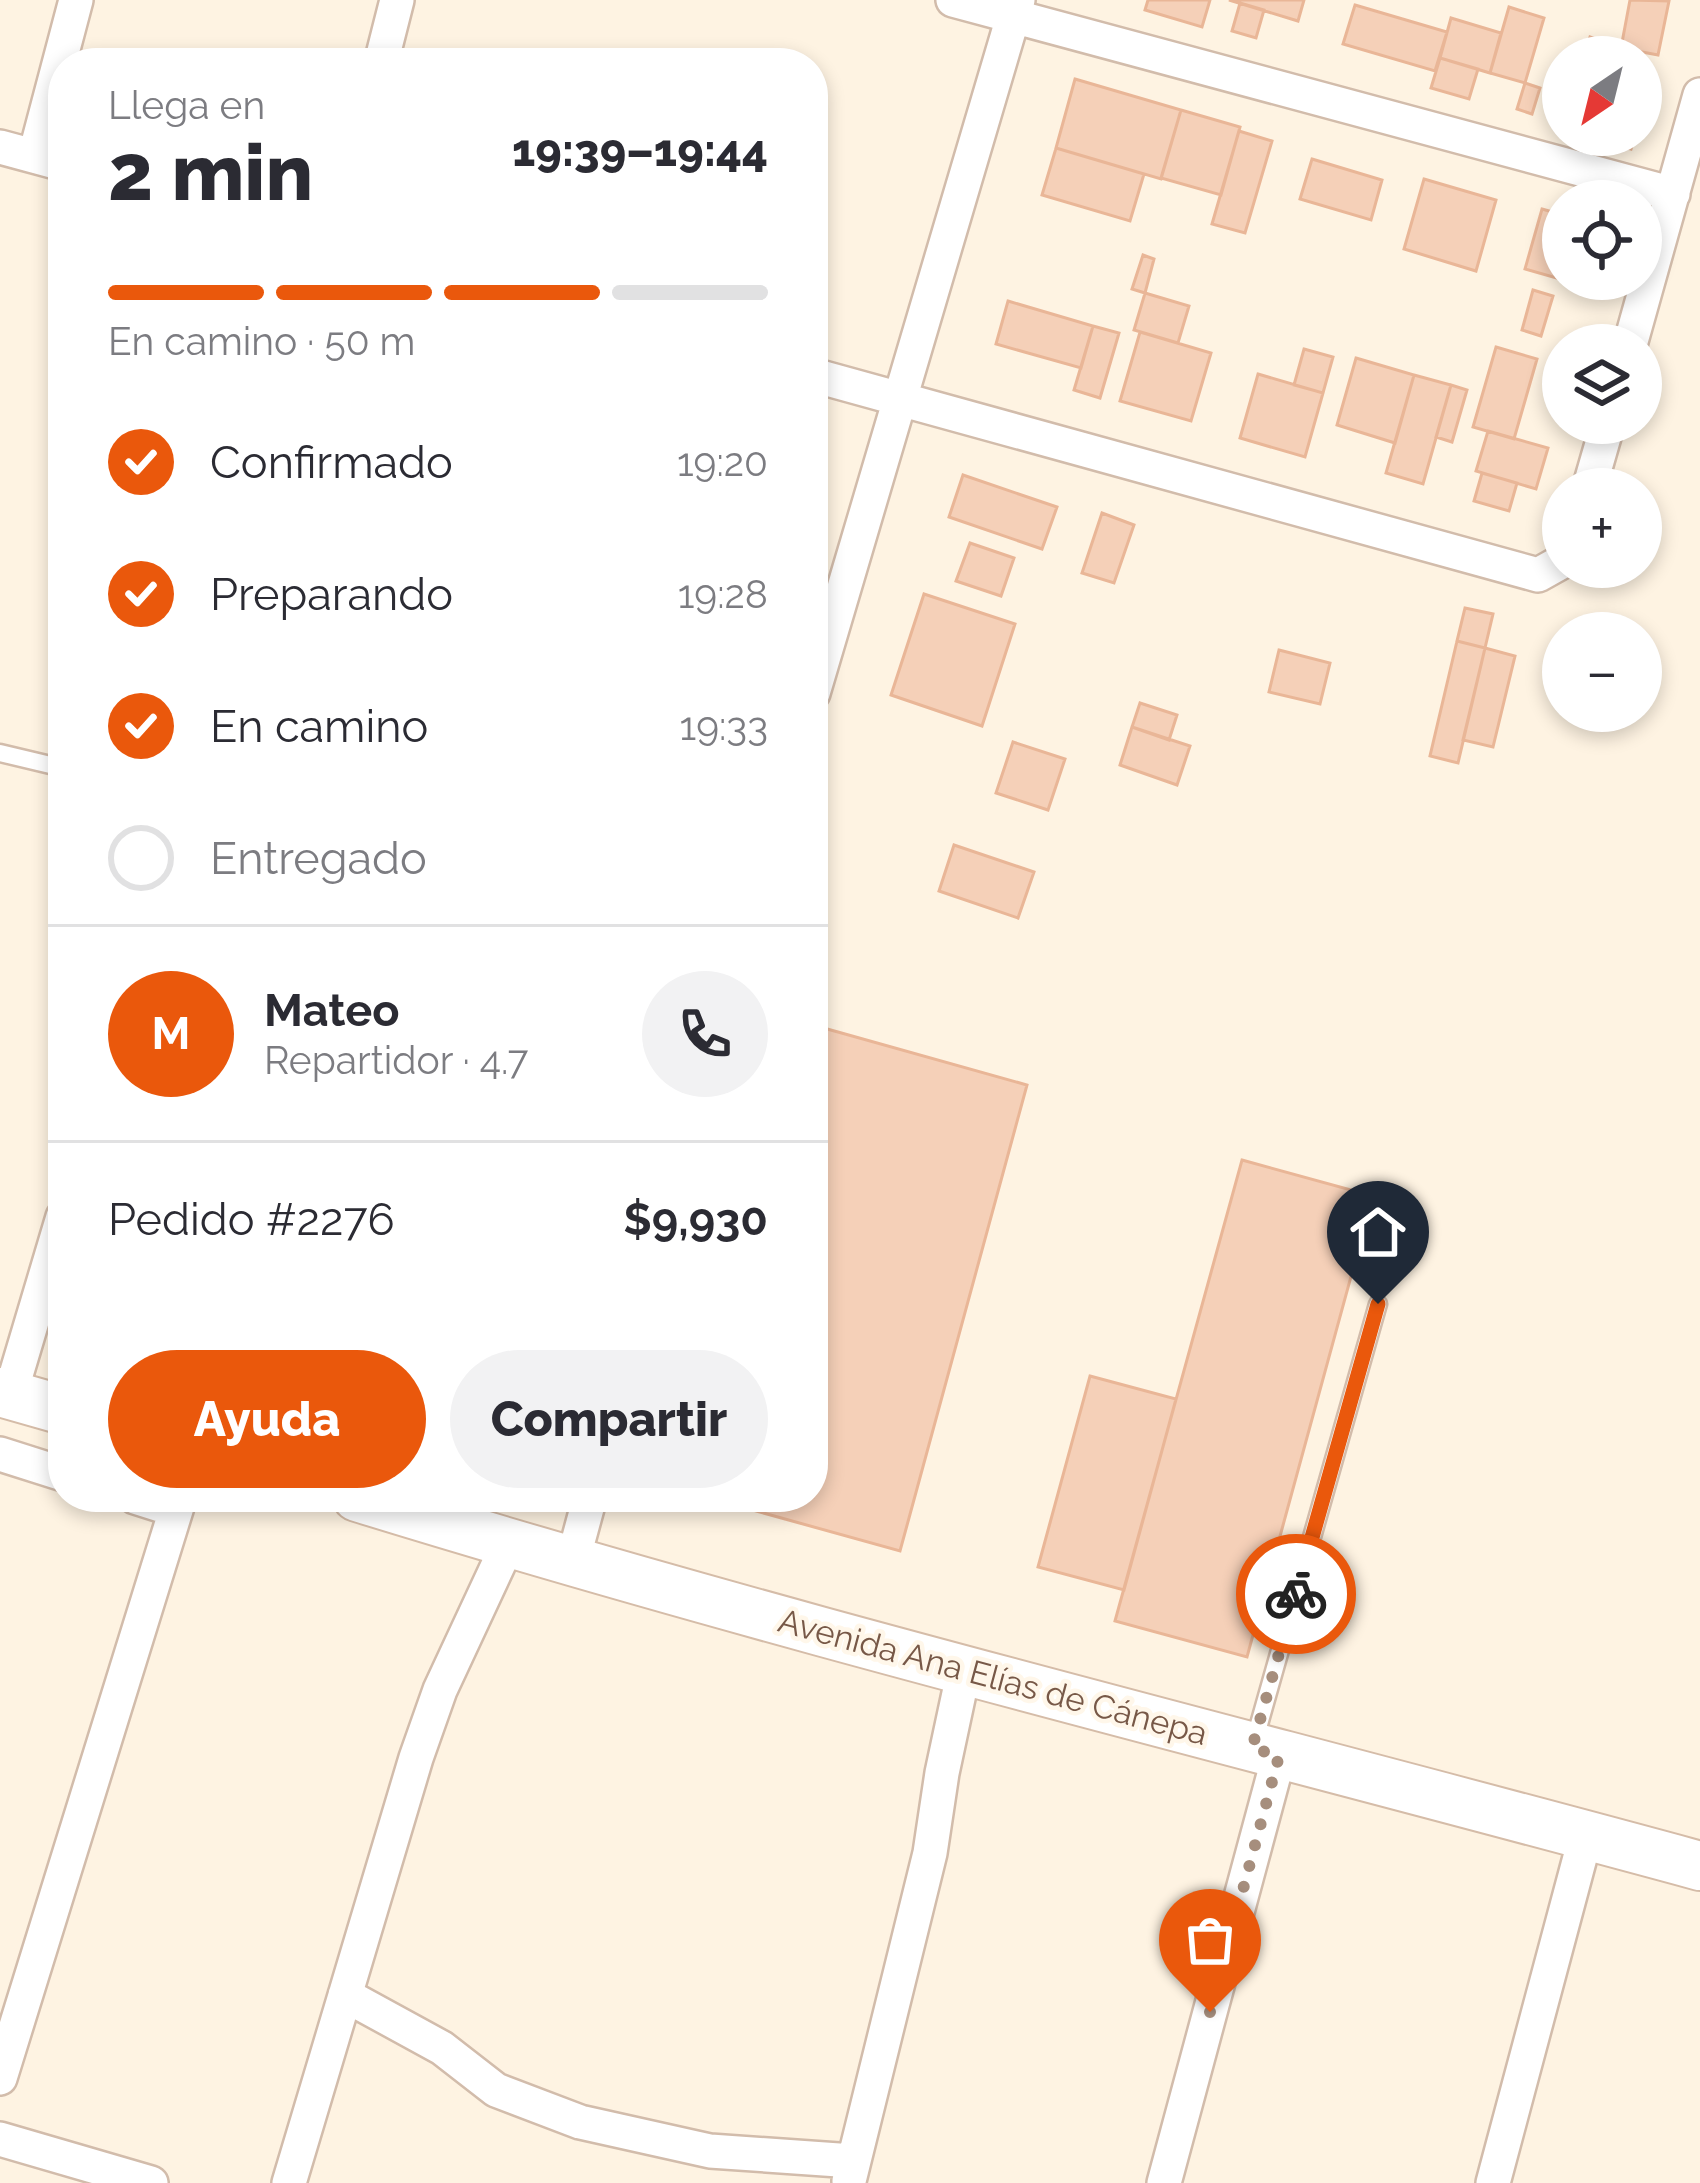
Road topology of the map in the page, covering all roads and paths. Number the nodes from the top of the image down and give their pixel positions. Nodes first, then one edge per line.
1 (76, 0) edge
2 (397, 0) edge
3 (952, 0) edge
4 (1016, 8) edge
5 (68, 48) edge
6 (385, 48) edge
7 (1700, 95) edge
8 (0, 147) edge
9 (48, 159) edge
10 (1672, 194) junction
11 (1636, 324) edge
12 (828, 379) edge
13 (898, 398) junction
14 (1542, 573) edge
15 (828, 641) edge
16 (0, 753) edge
17 (48, 764) edge
18 (48, 1262) edge
19 (1378, 1304) dead end
20 (5, 1394) edge
21 (48, 1406) edge
22 (0, 1454) edge
23 (48, 1469) edge
24 (175, 1512) edge
25 (405, 1512) edge
26 (586, 1512) edge
27 (508, 1544) junction
28 (573, 1560) junction
29 (964, 1670) junction
30 (1265, 1752) junction
31 (1586, 1835) junction
32 (1700, 1866) edge
33 (345, 1995) junction
34 (0, 2078) edge
35 (0, 2139) edge
36 (851, 2172) edge
37 (151, 2183) edge
38 (289, 2183) edge
39 (1164, 2183) edge
40 (1492, 2183) edge

1 - 5 street
2 - 6 street
3 - 4 street
4 - 10 street
4 - 13 street
7 - 10 street
8 - 9 street
10 - 11 street
12 - 13 street
13 - 14 street
13 - 15 street
16 - 17 lane
18 - 20 street
19 - 30 lane
20 - 21 main road
22 - 23 street
24 - 34 street
25 - 27 main road, Avenida Ana Elías de Cánepa
26 - 28 street
27 - 28 main road, Avenida Ana Elías de Cánepa
27 - 33 street
28 - 29 main road, Avenida Ana Elías de Cánepa
29 - 30 main road, Avenida Ana Elías de Cánepa
29 - 36 street
30 - 31 main road, Avenida Ana Elías de Cánepa
30 - 39 street
31 - 32 main road, Avenida Ana Elías de Cánepa
31 - 40 street
33 - 36 street
33 - 38 street
35 - 37 street

